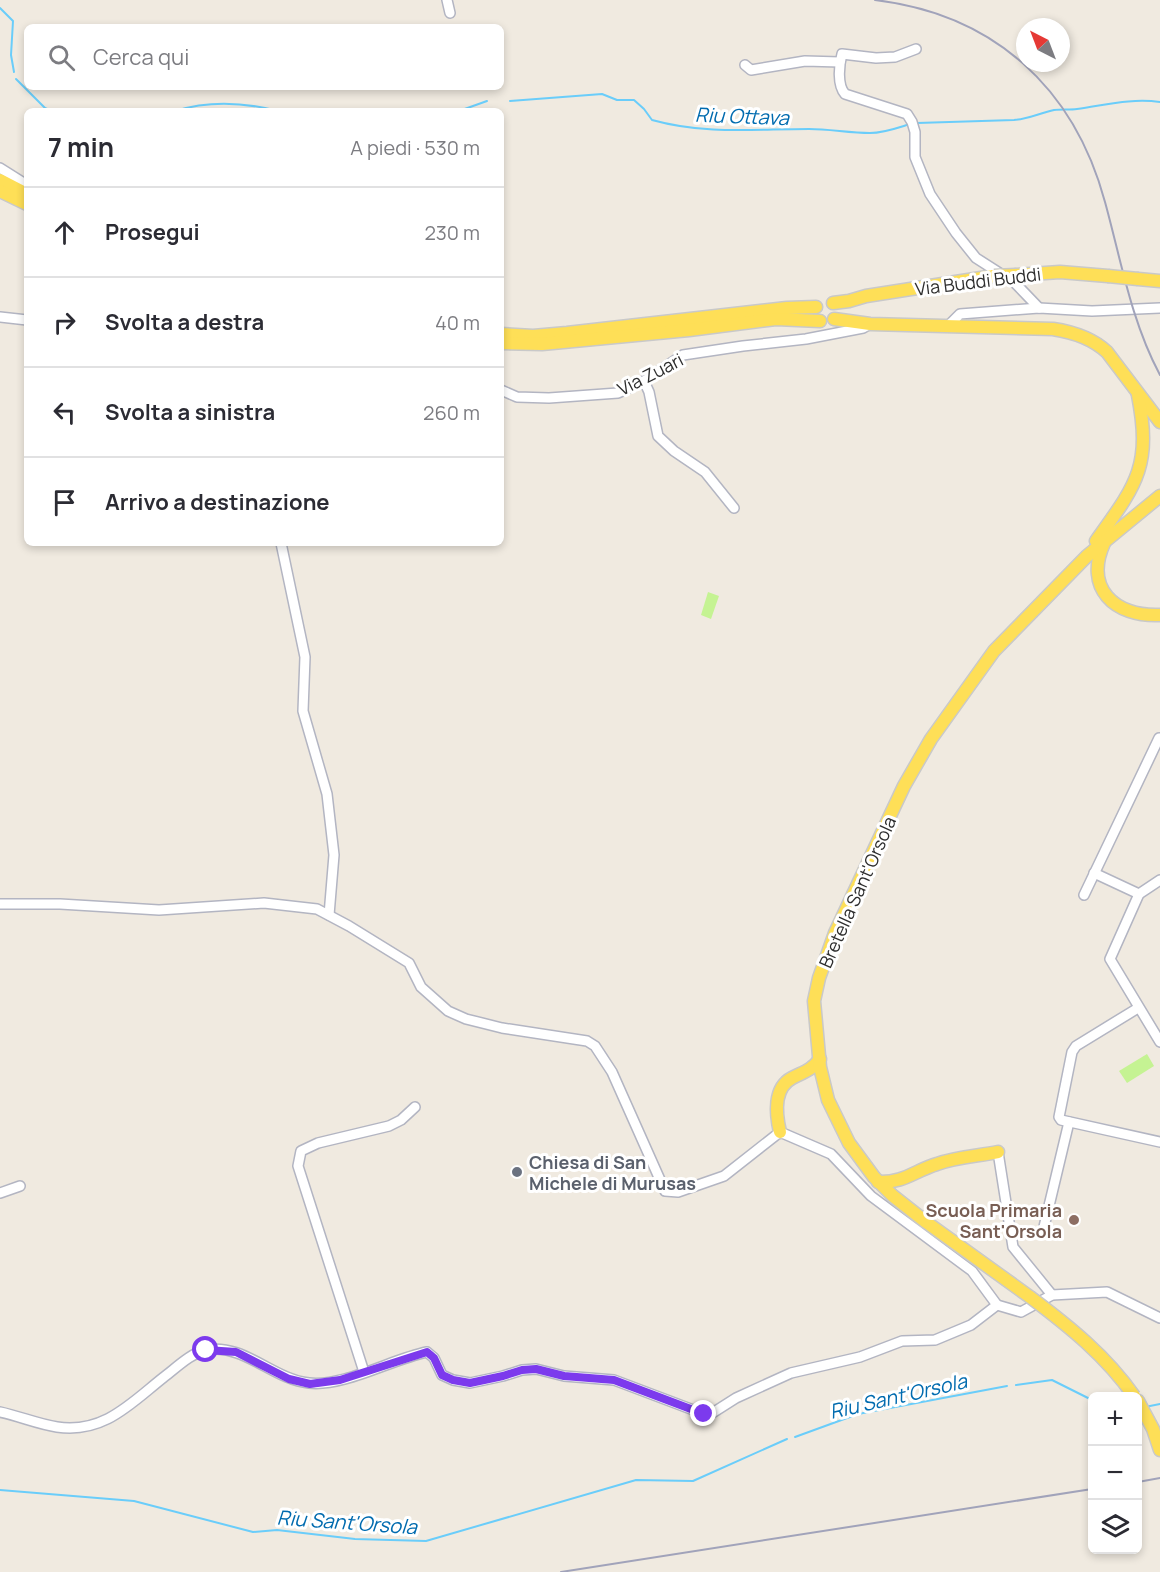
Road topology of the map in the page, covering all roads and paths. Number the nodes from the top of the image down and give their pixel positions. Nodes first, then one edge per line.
1 (447, 0) edge
2 (450, 13) dead end
3 (916, 49) dead end
4 (840, 62) junction
5 (745, 65) dead end
6 (0, 168) edge
7 (0, 180) edge
8 (24, 183) edge
9 (0, 191) edge
10 (24, 192) edge
11 (24, 203) edge
12 (1160, 281) edge
13 (832, 303) junction
14 (816, 307) junction
15 (1039, 308) junction
16 (1160, 308) edge
17 (0, 317) edge
18 (834, 319) junction
19 (24, 320) edge
20 (820, 321) junction
21 (870, 324) junction
22 (947, 327) junction
23 (504, 334) edge
24 (504, 344) edge
25 (644, 381) junction
26 (504, 391) edge
27 (1137, 391) junction
28 (1160, 422) edge
29 (1160, 496) edge
30 (734, 508) dead end
31 (1106, 540) junction
32 (282, 546) edge
33 (1087, 556) junction
34 (1160, 615) edge
35 (1160, 738) edge
36 (1094, 873) junction
37 (1159, 884) edge
38 (1084, 894) dead end
39 (1138, 894) junction
40 (0, 904) edge
41 (329, 915) junction
42 (1138, 1008) junction
43 (1160, 1042) edge
44 (820, 1059) junction
45 (800, 1075) junction
46 (824, 1081) junction
47 (415, 1107) dead end
48 (1069, 1122) junction
49 (780, 1132) junction
50 (1160, 1142) edge
51 (998, 1152) joint
52 (906, 1179) junction
53 (878, 1182) junction
54 (20, 1186) dead end
55 (0, 1193) edge
56 (903, 1204) junction
57 (1043, 1231) dead end
58 (1052, 1295) junction
59 (997, 1305) junction
60 (1160, 1318) edge
61 (364, 1372) junction
62 (1131, 1392) edge
63 (1142, 1411) edge
64 (0, 1412) edge
65 (1160, 1450) edge

1 - 2 street
3 - 4 street
4 - 5 street
4 - 15 street
6 - 8 street
7 - 10 main road
9 - 11 main road
12 - 13 main road, Via Buddi Buddi, bridge
13 - 14 main road
13 - 18 main road
14 - 20 main road
14 - 23 main road
15 - 16 street
15 - 22 street
17 - 19 street
18 - 20 main road
18 - 21 main road, Via Buddi Buddi
20 - 24 main road
21 - 22 main road, Via Buddi Buddi
21 - 25 street, Via Zuari
22 - 27 main road, Via Buddi Buddi
25 - 26 street, Via Zuari
25 - 30 street
27 - 28 main road, Via Buddi Buddi
27 - 33 main road
29 - 31 main road, Bretella Sant'Orsola
31 - 33 main road, Bretella Sant'Orsola
31 - 34 main road
32 - 41 street
33 - 44 main road, Bretella Sant'Orsola
35 - 36 street
36 - 38 street
36 - 39 street
37 - 39 street
39 - 42 street
40 - 41 street
41 - 49 street
42 - 43 street
42 - 48 street
44 - 45 main road
44 - 46 main road, Bretella Sant'Orsola
45 - 46 main road
45 - 49 main road
46 - 53 main road, Bretella Sant'Orsola
47 - 61 street
48 - 50 street
48 - 57 street
49 - 59 street
51 - 52 main road
51 - 58 street
52 - 53 main road
52 - 56 main road
53 - 56 main road, Bretella Sant'Orsola
54 - 55 street
56 - 62 main road, Bretella Sant'Orsola, bridge
58 - 59 street
58 - 60 street
59 - 61 street
61 - 64 street
63 - 65 main road

